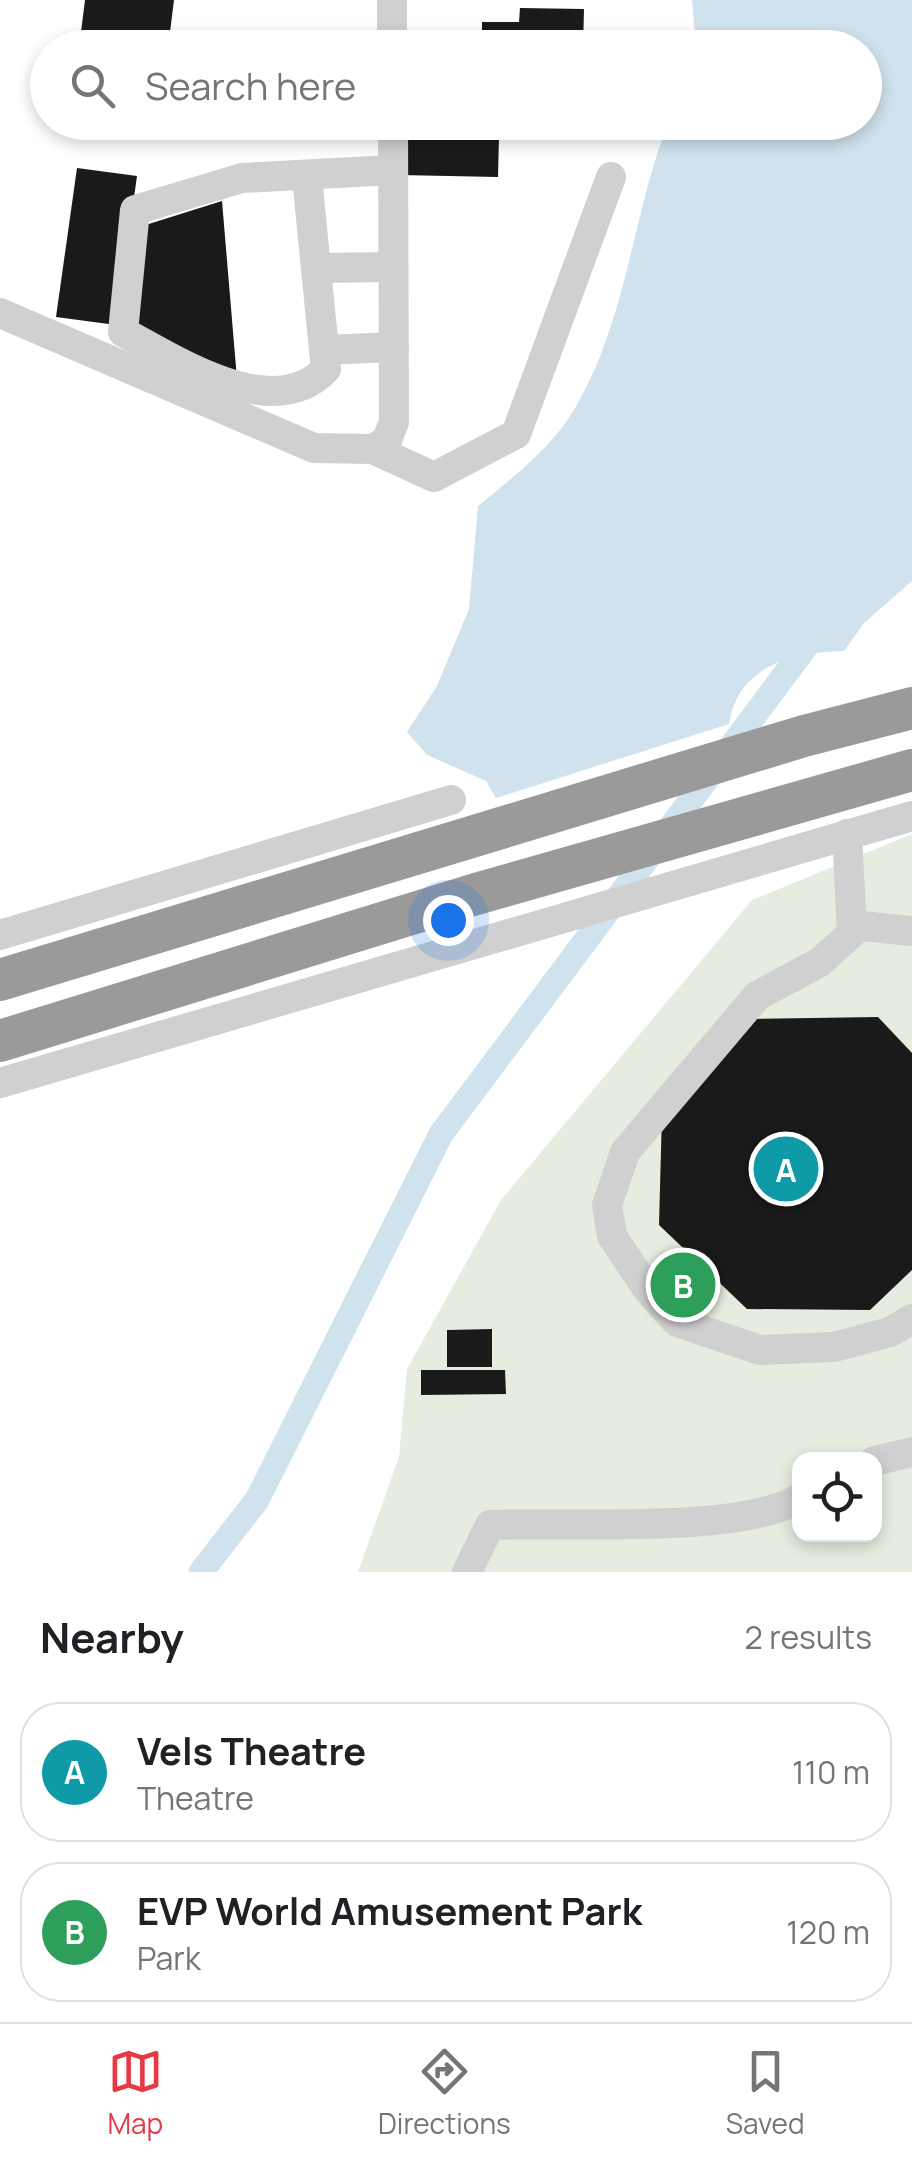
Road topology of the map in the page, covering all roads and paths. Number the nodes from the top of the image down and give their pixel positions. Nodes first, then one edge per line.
1 (392, 0) edge
2 (392, 30) edge
3 (393, 140) edge
4 (393, 170) junction
5 (307, 177) junction
6 (610, 177) dead end
7 (393, 267) junction
8 (318, 268) junction
9 (0, 313) edge
10 (394, 347) junction
11 (324, 350) junction
12 (373, 449) junction
13 (912, 708) edge
14 (912, 770) edge
15 (451, 800) dead end
16 (912, 816) edge
17 (840, 836) junction
18 (852, 926) junction
19 (912, 931) edge
20 (0, 935) edge
21 (0, 980) edge
22 (0, 1041) edge
23 (0, 1083) edge
24 (912, 1319) edge
25 (912, 1452) edge
26 (882, 1459) edge
27 (792, 1503) edge
28 (468, 1572) edge

1 - 2 street
3 - 4 street
4 - 5 street
4 - 7 street
5 - 8 street
5 - 11 street
6 - 12 street
7 - 8 street
7 - 10 street
8 - 11 street
9 - 12 street
10 - 11 street
10 - 12 street
13 - 21 highway
14 - 22 highway
15 - 20 street
16 - 17 street
17 - 18 street
17 - 23 street
18 - 19 street
18 - 24 street
25 - 26 street
27 - 28 street

